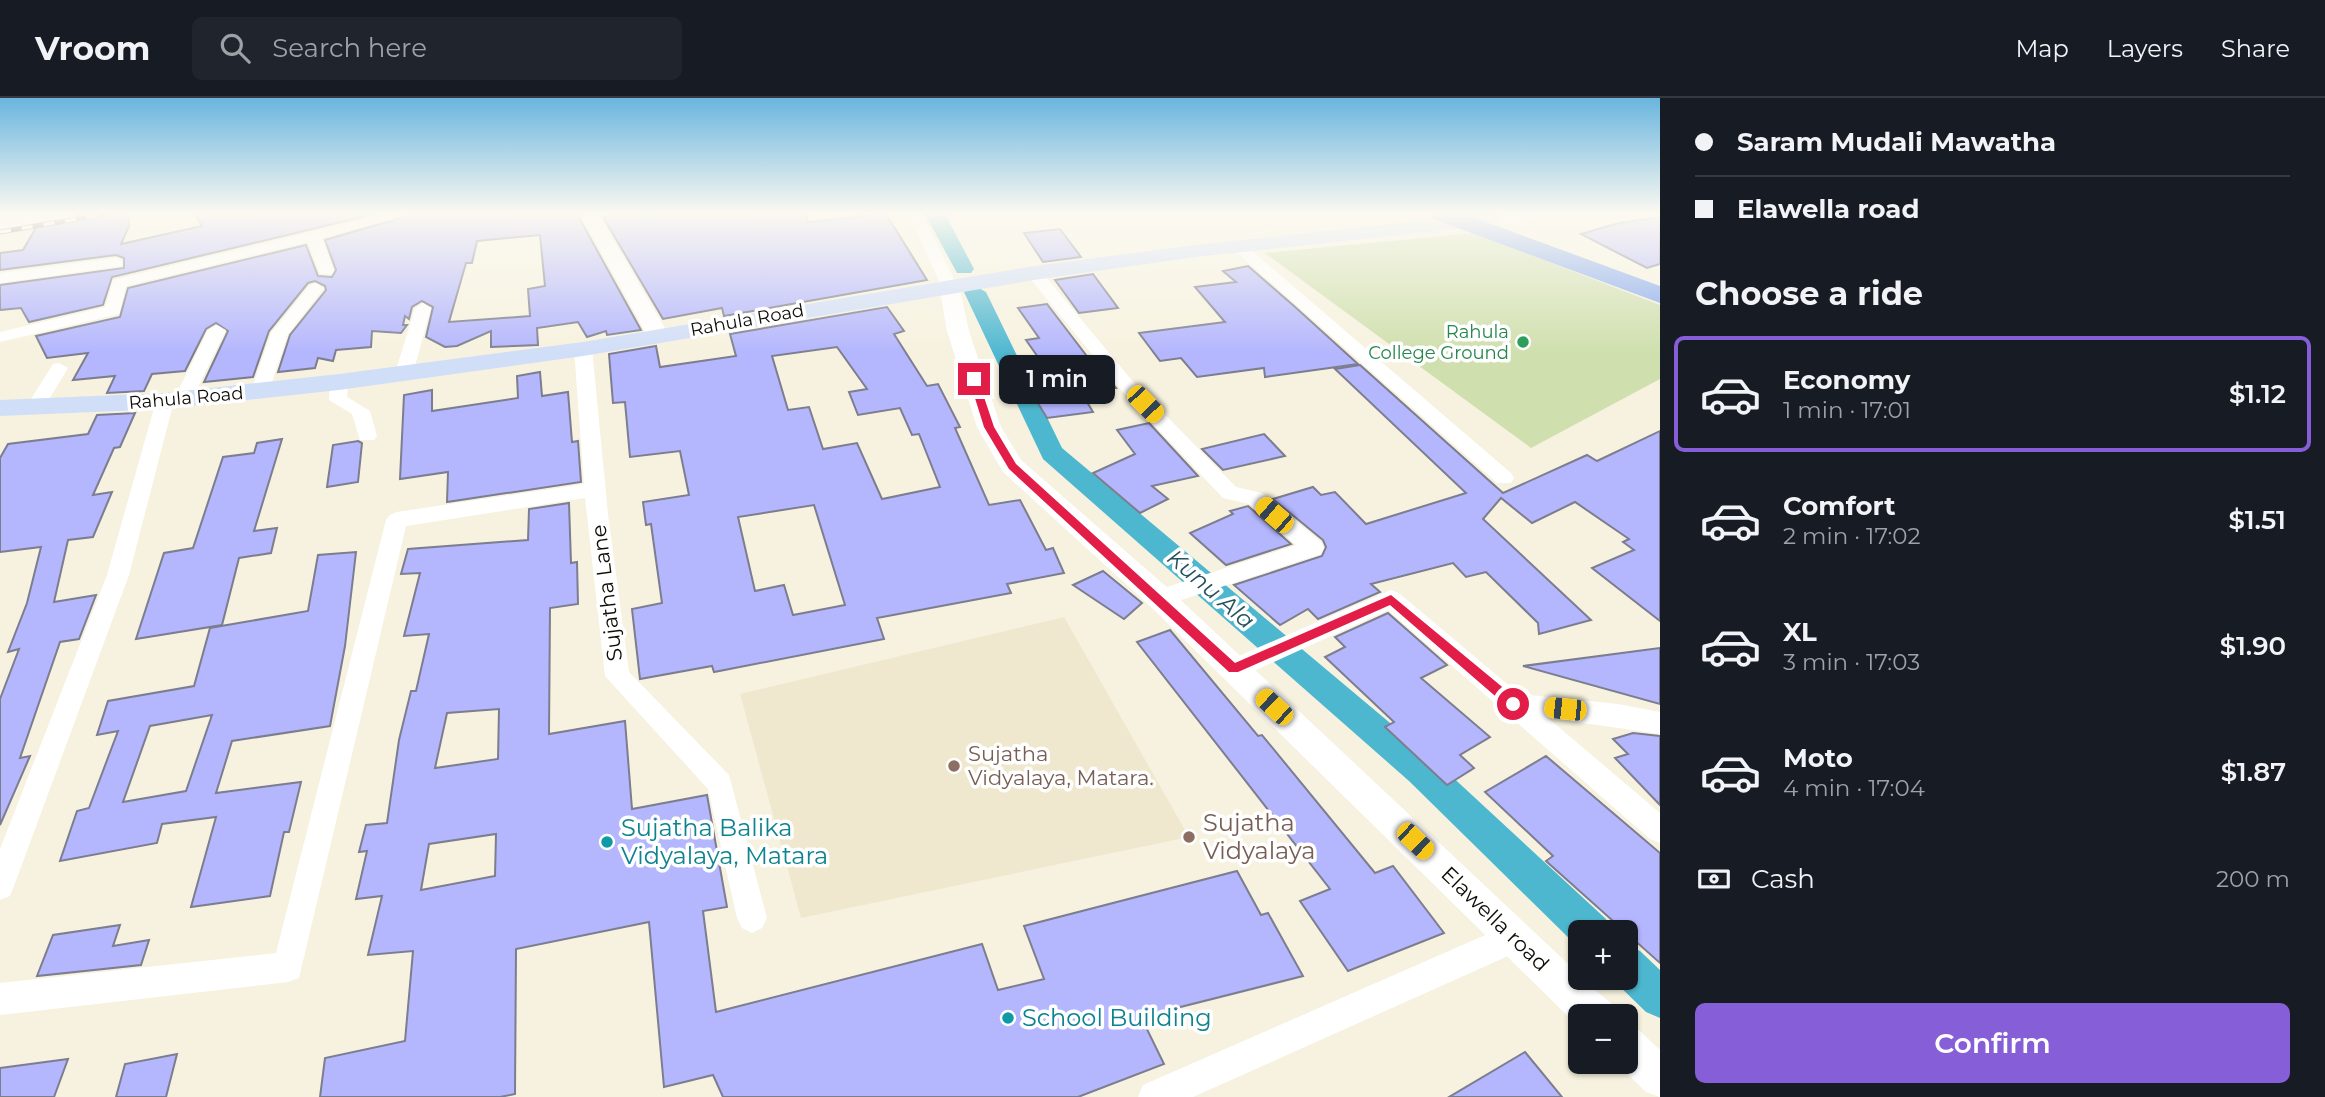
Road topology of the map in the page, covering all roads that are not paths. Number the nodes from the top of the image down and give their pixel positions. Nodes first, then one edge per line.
1 (212, 261) edge
2 (322, 261) edge
3 (616, 261) edge
4 (937, 261) edge
5 (1128, 261) edge
6 (1255, 261) edge
7 (1576, 261) edge
8 (1597, 261) edge
9 (117, 263) dead end
10 (326, 271) dead end
11 (1034, 273) junction
12 (0, 278) edge
13 (1660, 282) edge
14 (949, 285) junction
15 (316, 289) dead end
16 (1660, 295) edge
17 (423, 308) dead end
18 (217, 330) dead end
19 (658, 335) junction
20 (0, 337) edge
21 (583, 349) junction
22 (58, 368) dead end
23 (404, 373) junction
24 (339, 382) junction
25 (260, 391) junction
26 (174, 400) junction
27 (35, 407) junction
28 (0, 408) edge
29 (367, 436) dead end
30 (1504, 478) dead end
31 (595, 489) junction
32 (1160, 598) junction
33 (1234, 669) junction
34 (1513, 704) junction
35 (1660, 723) edge
36 (1660, 830) edge
37 (0, 886) edge
38 (752, 918) dead end
39 (1515, 937) junction
40 (0, 999) edge
41 (1584, 1004) edge
42 (1638, 1057) edge
43 (1660, 1078) edge
44 (1155, 1097) edge

1 - 20 street
2 - 10 street
3 - 19 street
4 - 14 street
5 - 11 main road, Rahula Road
6 - 30 street
7 - 16 highway
8 - 13 highway
9 - 12 street
11 - 14 main road, Rahula Road
11 - 32 street
14 - 19 main road, Rahula Road
14 - 32 street, Elawella road
15 - 25 street
17 - 23 street
18 - 26 street
19 - 21 main road, Rahula Road
21 - 23 main road, Rahula Road
21 - 31 street, Sujatha Lane
22 - 27 street
23 - 24 main road, Rahula Road
24 - 25 main road, Rahula Road
24 - 29 street
25 - 26 main road, Rahula Road
26 - 27 main road, Rahula Road
26 - 37 street
27 - 28 main road, Rahula Road
31 - 38 street, Sujatha Lane
31 - 40 street
32 - 33 street, Elawella road
33 - 34 street
33 - 39 street, Elawella road
34 - 35 street
34 - 36 street
39 - 41 street, Elawella road
39 - 44 street
42 - 43 street

